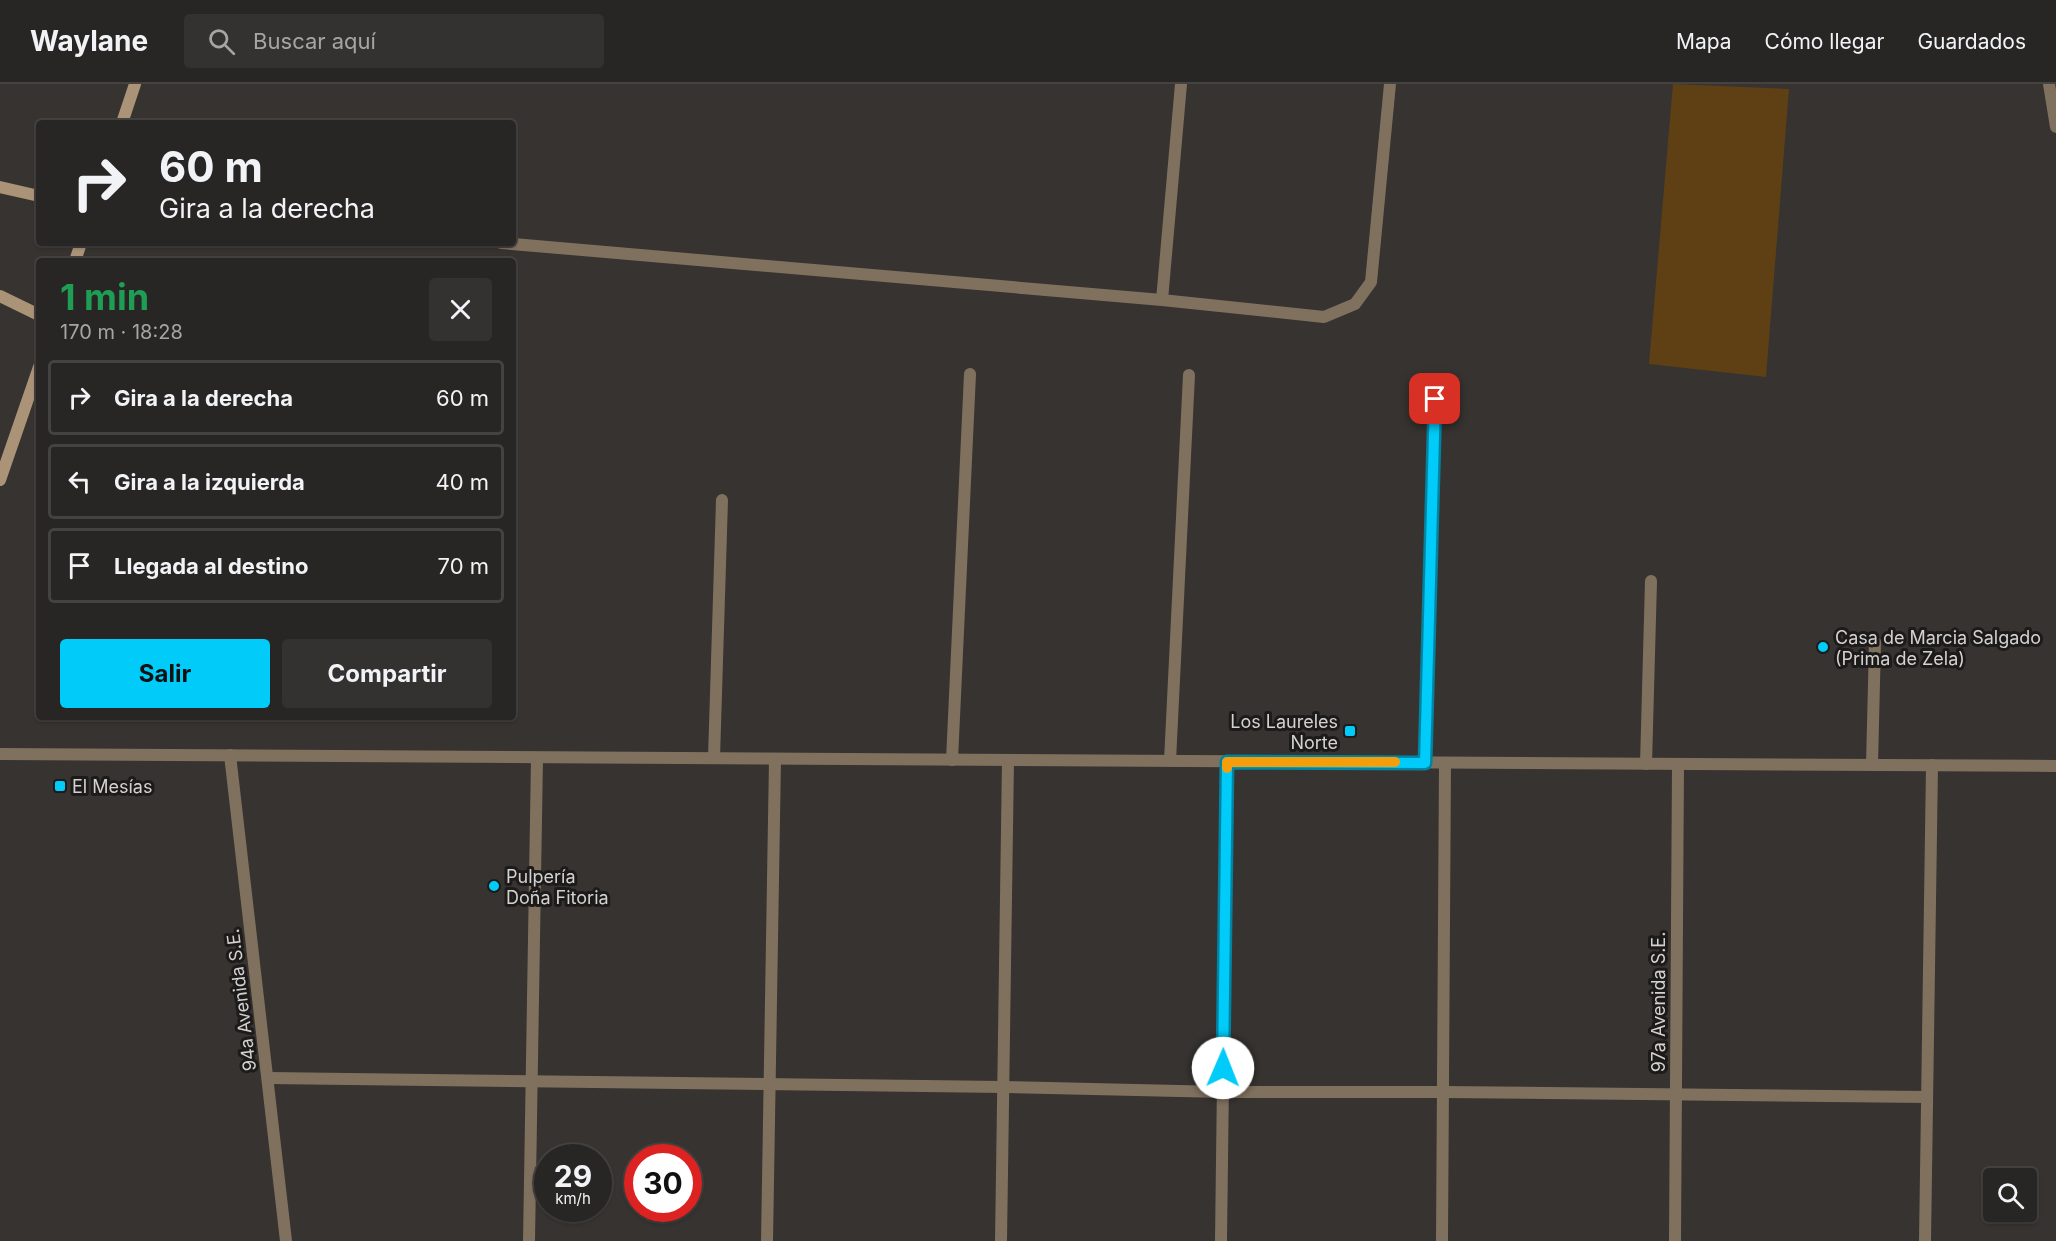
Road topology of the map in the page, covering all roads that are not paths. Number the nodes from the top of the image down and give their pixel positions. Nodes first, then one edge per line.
1 (135, 84) edge
2 (1181, 84) edge
3 (1390, 84) edge
4 (2049, 84) edge
5 (123, 120) edge
6 (2056, 127) edge
7 (0, 187) edge
8 (36, 195) edge
9 (516, 244) edge
10 (0, 296) edge
11 (1162, 300) junction
12 (36, 314) edge
13 (970, 374) dead end
14 (1189, 375) dead end
15 (36, 376) edge
16 (1435, 399) dead end
17 (0, 480) edge
18 (722, 500) dead end
19 (1651, 581) dead end
20 (1875, 642) dead end
21 (0, 754) edge
22 (230, 755) junction
23 (537, 758) junction
24 (714, 758) junction
25 (775, 759) junction
26 (952, 760) junction
27 (1008, 760) junction
28 (1170, 761) junction
29 (1227, 762) junction
30 (1425, 763) junction
31 (1445, 763) junction
32 (1646, 764) junction
33 (1678, 764) junction
34 (1872, 765) junction
35 (1932, 765) junction
36 (2056, 766) edge
37 (268, 1078) junction
38 (531, 1081) junction
39 (769, 1084) junction
40 (1003, 1087) junction
41 (1223, 1092) junction
42 (1443, 1092) junction
43 (1675, 1094) junction
44 (1927, 1097) junction
45 (286, 1241) edge
46 (530, 1241) edge
47 (767, 1241) edge
48 (1001, 1241) edge
49 (1221, 1241) edge
50 (1442, 1241) edge
51 (1675, 1241) edge
52 (1925, 1241) edge

1 - 5 main road
2 - 11 street
3 - 11 street
4 - 6 street
7 - 8 main road
9 - 11 street
10 - 12 main road
13 - 26 street
14 - 28 street
15 - 17 main road
16 - 30 street
18 - 24 street
19 - 32 street
20 - 34 street
21 - 22 street
22 - 23 street
22 - 37 street, 94a Avenida S.E.
23 - 24 street
23 - 38 street
24 - 25 street
25 - 26 street
25 - 39 street
26 - 27 street
27 - 28 street
27 - 40 street
28 - 29 street
29 - 30 street
29 - 41 street
30 - 31 street
31 - 32 street
31 - 42 street
32 - 33 street
33 - 34 street
33 - 43 street, 97a Avenida S.E.
34 - 35 street
35 - 36 street
35 - 44 street
37 - 38 street
37 - 45 street, 94a Avenida S.E.
38 - 39 street
38 - 46 street
39 - 40 street
39 - 47 street
40 - 41 street
40 - 48 street
41 - 42 street
41 - 49 street
42 - 43 street
42 - 50 street
43 - 44 street
43 - 51 street, 97a Avenida S.E.
44 - 52 street

